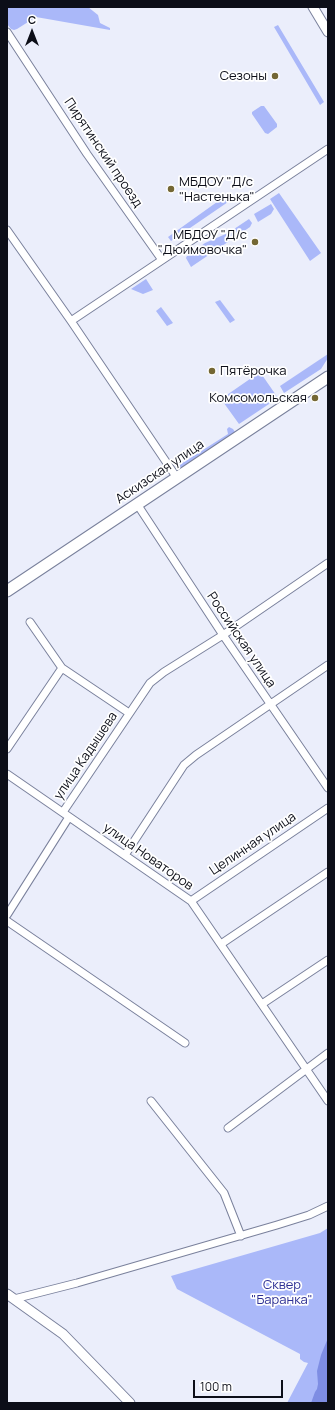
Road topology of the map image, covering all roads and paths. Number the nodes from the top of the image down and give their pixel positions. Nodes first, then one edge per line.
1 (313, 7) edge
2 (7, 32) edge
3 (328, 32) edge
4 (328, 149) edge
5 (7, 230) edge
6 (162, 260) junction
7 (71, 321) junction
8 (328, 376) edge
9 (177, 478) junction
10 (137, 504) junction
11 (328, 563) edge
12 (7, 591) edge
13 (30, 622) dead end
14 (223, 635) junction
15 (328, 665) edge
16 (62, 668) junction
17 (270, 704) junction
18 (129, 713) junction
19 (7, 749) edge
20 (7, 774) edge
21 (328, 788) edge
22 (328, 808) edge
23 (66, 814) junction
24 (125, 855) junction
25 (328, 872) edge
26 (191, 901) junction
27 (7, 915) edge
28 (7, 921) edge
29 (221, 944) junction
30 (328, 960) edge
31 (262, 1004) junction
32 (185, 1043) dead end
33 (328, 1053) edge
34 (306, 1069) junction
35 (152, 1101) dead end
36 (328, 1101) edge
37 (228, 1128) dead end
38 (328, 1206) edge
39 (241, 1236) junction
40 (10, 1297) edge
41 (130, 1403) edge

1 - 3 street
2 - 6 street, Пирятинский проезд
4 - 6 street
5 - 7 street
6 - 7 street
7 - 9 street
8 - 9 main road, Аскизская улица
9 - 10 main road, Аскизская улица
10 - 12 main road, Аскизская улица
10 - 14 street, Российская улица
11 - 14 street, улица Кадышева
13 - 16 street, улица Кадышева
14 - 17 street, Российская улица
14 - 18 street, улица Кадышева
15 - 17 street
16 - 18 street, улица Кадышева
16 - 19 street
17 - 21 street, Российская улица
17 - 24 street
18 - 23 street, улица Кадышева
20 - 23 street, улица Новаторов
22 - 26 street, Целинная улица
23 - 24 street, улица Новаторов
23 - 27 street
24 - 26 street, улица Новаторов
25 - 29 street
26 - 29 street, улица Новаторов
28 - 32 street
29 - 31 street, улица Новаторов
30 - 31 street
31 - 34 street, улица Новаторов
33 - 34 street
34 - 36 street, улица Новаторов
34 - 37 street
35 - 39 street
38 - 39 street
39 - 40 street
40 - 41 street

